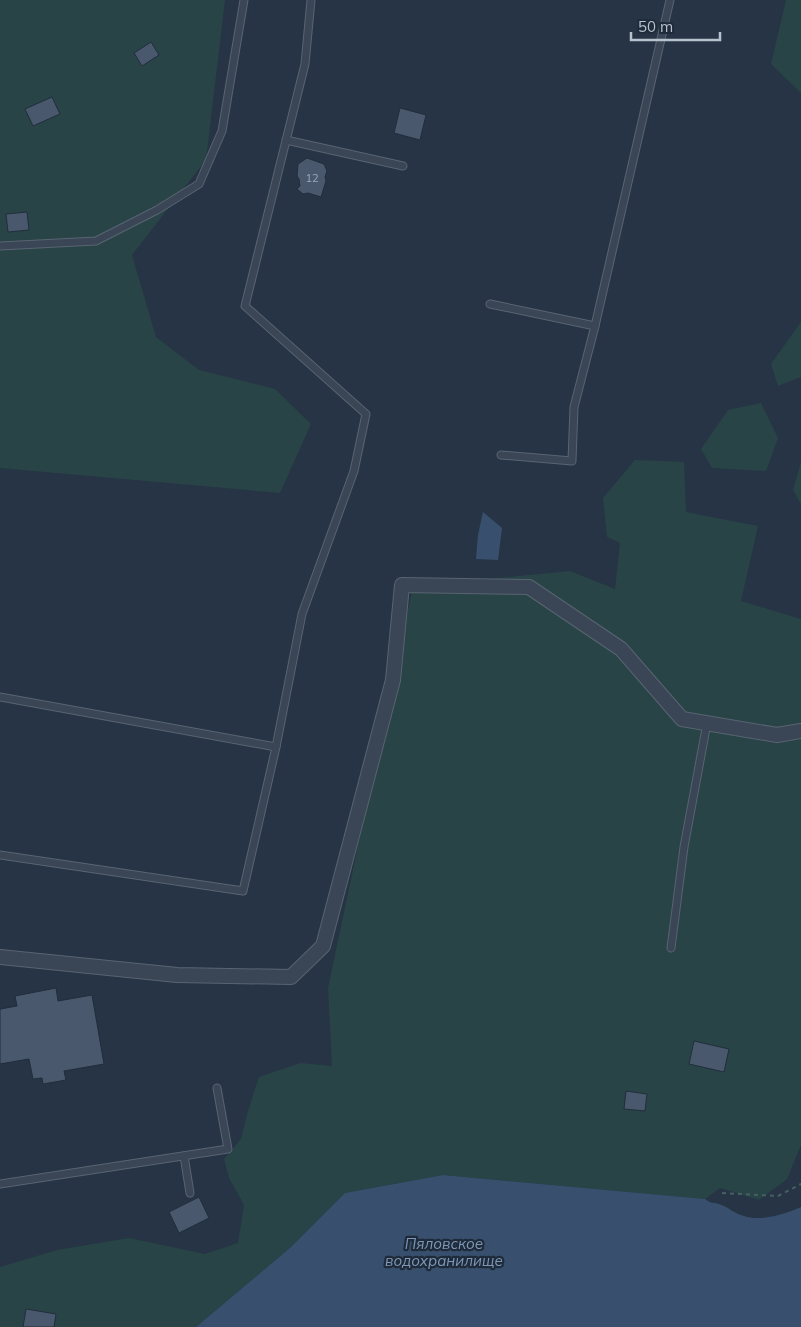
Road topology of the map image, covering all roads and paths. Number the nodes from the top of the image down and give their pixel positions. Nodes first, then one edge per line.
1 (244, 0) edge
2 (311, 0) edge
3 (662, 0) edge
4 (670, 0) edge
5 (286, 140) junction
6 (403, 166) dead end
7 (0, 246) edge
8 (490, 304) dead end
9 (595, 326) junction
10 (501, 455) dead end
11 (0, 697) edge
12 (707, 723) junction
13 (801, 731) edge
14 (276, 747) junction
15 (0, 855) edge
16 (671, 948) dead end
17 (0, 957) edge
18 (217, 1088) dead end
19 (184, 1156) junction
20 (0, 1184) edge
21 (801, 1184) edge
22 (190, 1193) dead end
23 (722, 1193) dead end

1 - 7 lane
2 - 5 lane
3 - 4 lane
4 - 9 lane
5 - 6 lane
5 - 14 lane
8 - 9 lane
9 - 10 lane
11 - 14 lane
12 - 13 street
12 - 16 lane
12 - 17 street
14 - 15 lane
18 - 19 lane
19 - 20 lane
19 - 22 lane
21 - 23 path

